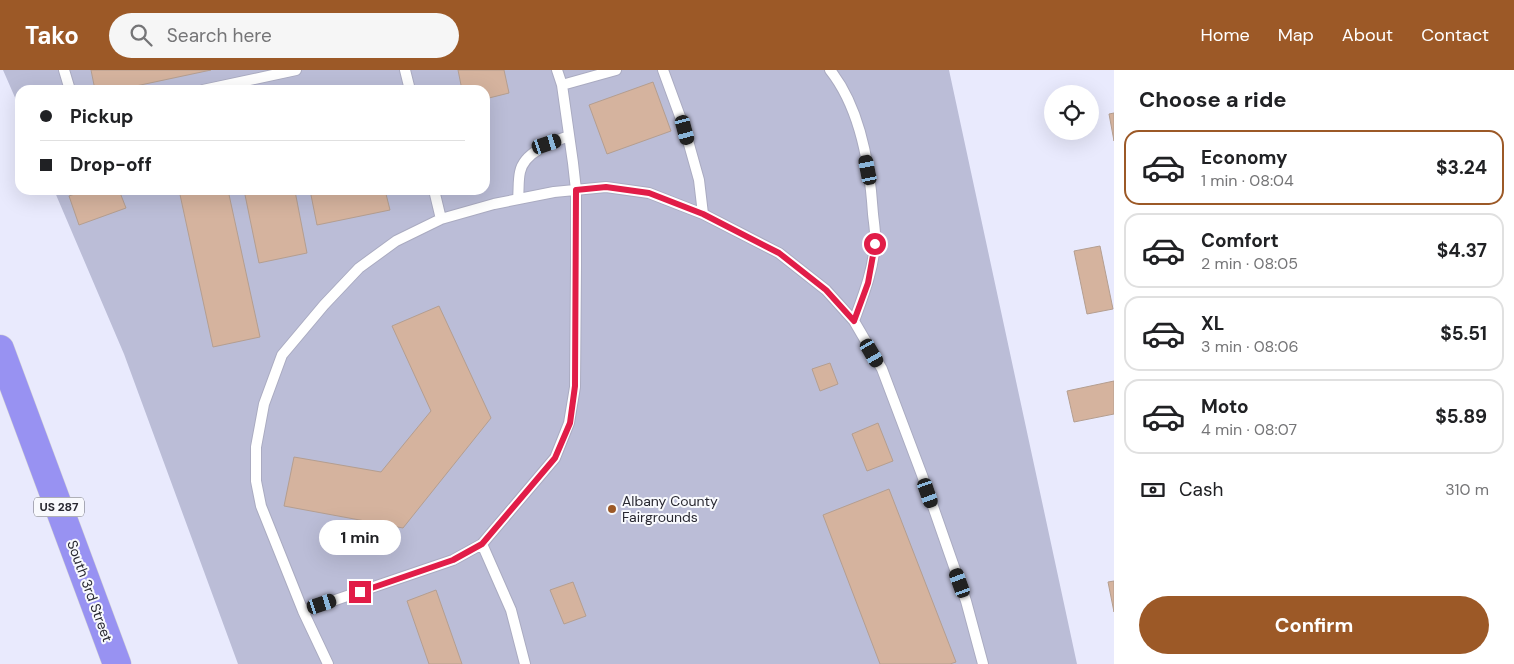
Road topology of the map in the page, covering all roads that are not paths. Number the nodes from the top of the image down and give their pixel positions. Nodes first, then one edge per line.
1 (64, 70) edge
2 (296, 70) edge
3 (405, 70) edge
4 (557, 70) edge
5 (616, 70) edge
6 (663, 70) edge
7 (830, 70) edge
8 (68, 85) edge
9 (227, 85) edge
10 (409, 85) edge
11 (562, 85) junction
12 (569, 136) junction
13 (576, 190) junction
14 (435, 195) edge
15 (518, 199) junction
16 (703, 214) junction
17 (441, 219) junction
18 (854, 321) junction
19 (0, 349) edge
20 (482, 544) junction
21 (303, 611) junction
22 (118, 664) edge
23 (328, 664) edge
24 (525, 664) edge
25 (983, 664) edge

1 - 8 lane
2 - 9 lane
3 - 10 lane
4 - 11 lane
5 - 11 lane
6 - 16 lane
7 - 18 lane
11 - 12 lane
12 - 13 lane
12 - 15 lane
13 - 15 lane
13 - 16 lane
13 - 20 lane
14 - 17 lane
15 - 17 lane
16 - 18 lane
17 - 21 lane
18 - 25 lane
19 - 22 highway, South 3rd Street / US 287
20 - 21 lane
20 - 24 lane
21 - 23 lane

